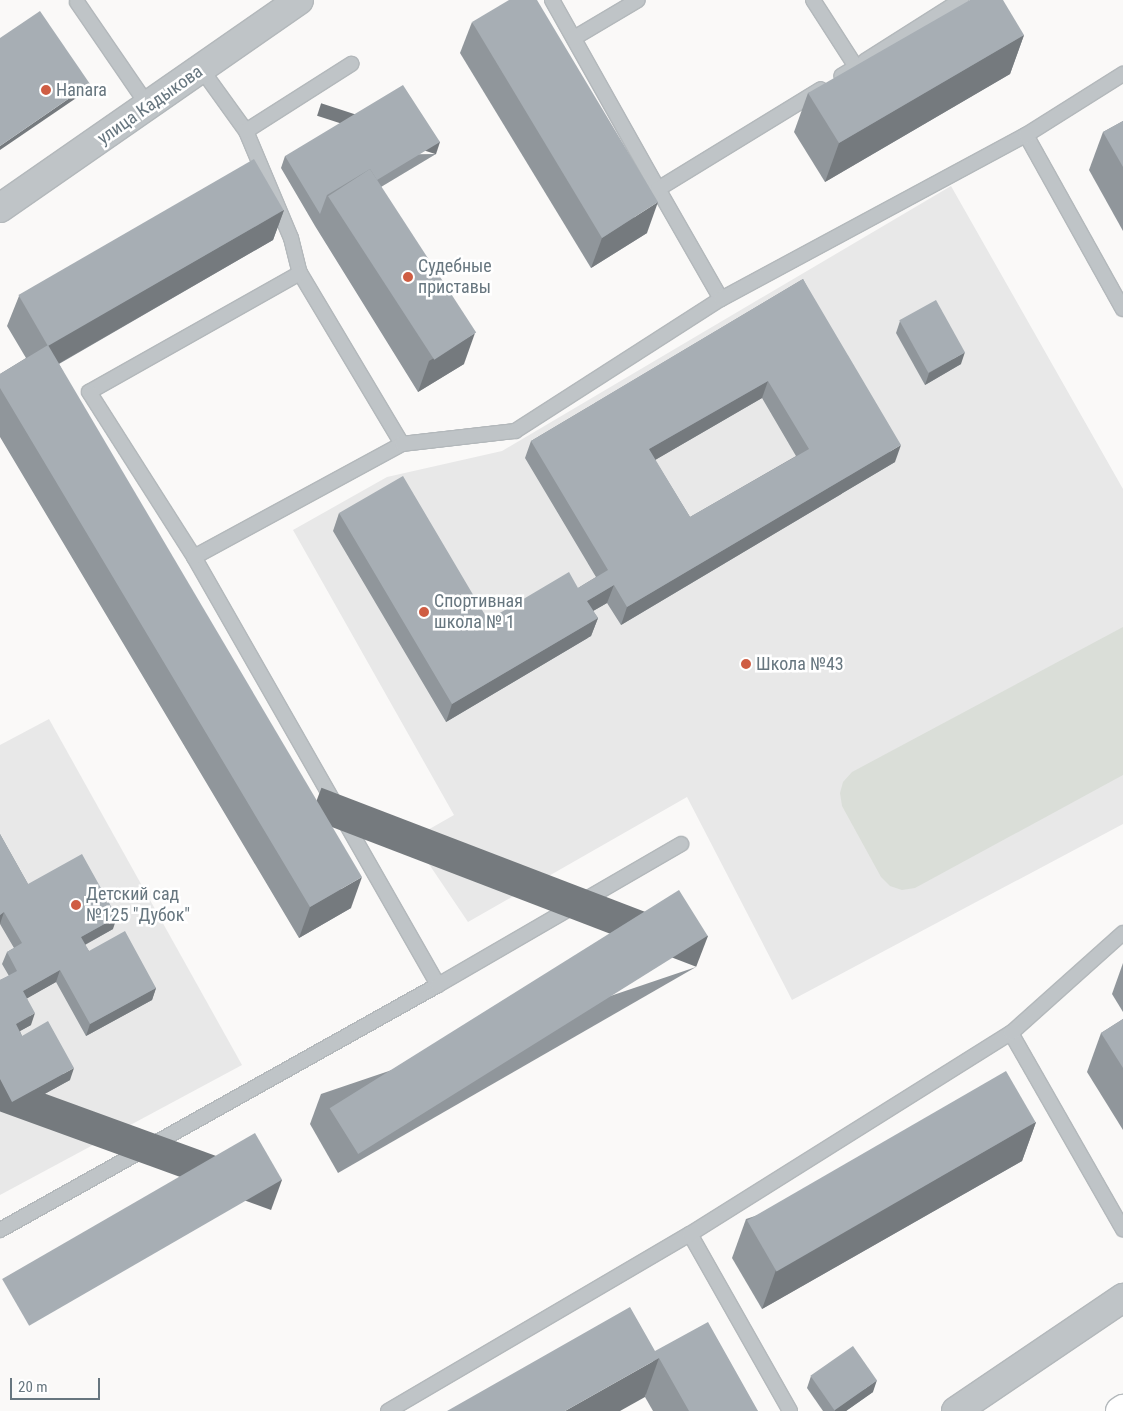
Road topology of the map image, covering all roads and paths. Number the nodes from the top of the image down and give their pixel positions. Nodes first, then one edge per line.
1 (299, 0) edge
2 (552, 0) edge
3 (638, 0) edge
4 (812, 0) edge
5 (961, 0) edge
6 (77, 2) dead end
7 (574, 38) junction
8 (351, 64) dead end
9 (856, 67) junction
10 (202, 70) junction
11 (1123, 74) edge
12 (149, 107) junction
13 (246, 131) junction
14 (1026, 134) junction
15 (658, 189) junction
16 (0, 208) edge
17 (300, 273) junction
18 (721, 299) junction
19 (1123, 309) edge
20 (402, 444) junction
21 (194, 557) junction
22 (681, 844) dead end
23 (1123, 933) edge
24 (438, 985) junction
25 (1011, 1032) junction
26 (1123, 1229) edge
27 (0, 1230) edge
28 (690, 1234) junction
29 (1123, 1298) edge
30 (388, 1411) edge
31 (790, 1411) edge
32 (956, 1411) edge

1 - 10 street, улица Кадыкова
2 - 7 lane
3 - 7 lane
4 - 9 lane
5 - 9 lane
6 - 12 lane
7 - 15 lane
8 - 13 lane
9 - 15 lane
10 - 12 street, улица Кадыкова
10 - 13 lane
11 - 14 lane
12 - 16 street, улица Кадыкова
13 - 17 lane
14 - 18 lane
14 - 19 lane
15 - 18 lane
17 - 20 lane
17 - 21 lane
18 - 20 lane
20 - 21 lane
21 - 24 lane
22 - 24 lane
23 - 25 lane
24 - 27 lane
25 - 26 lane
25 - 28 lane
28 - 30 lane
28 - 31 lane
29 - 32 street

